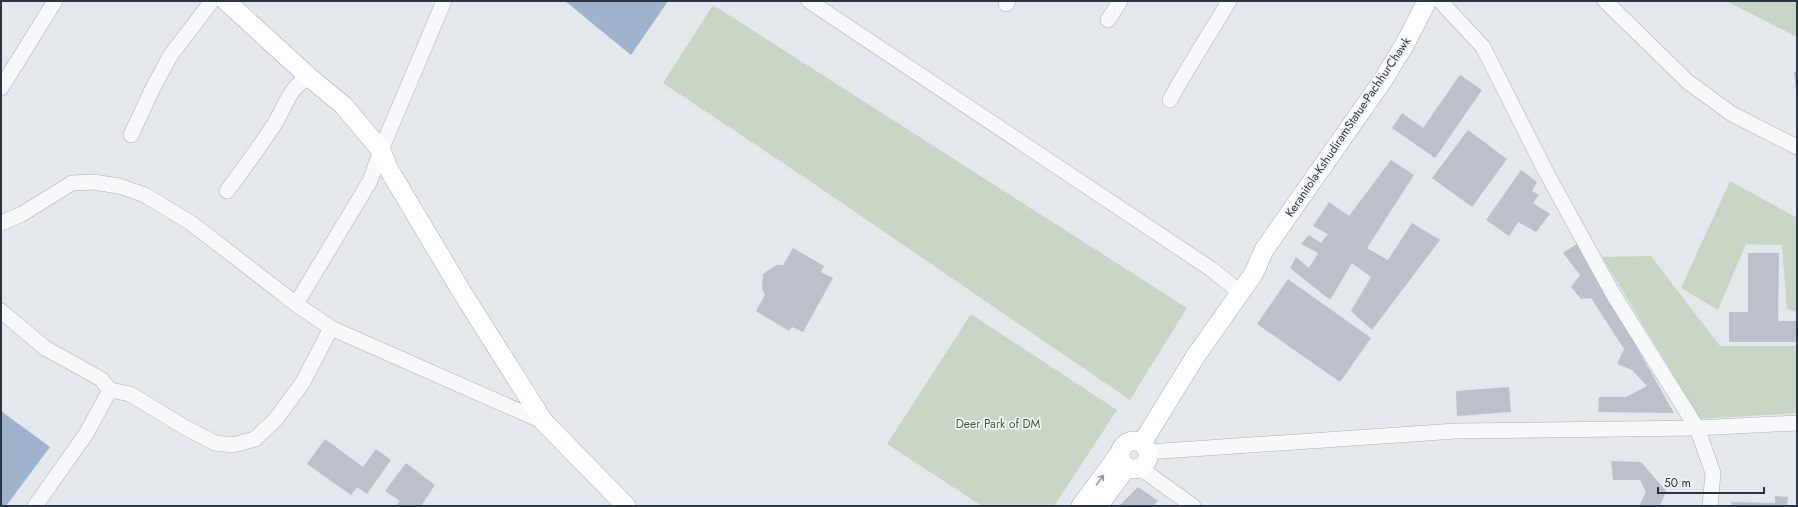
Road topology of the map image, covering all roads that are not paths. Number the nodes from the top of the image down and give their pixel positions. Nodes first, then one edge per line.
1 (55, 1) edge
2 (212, 1) edge
3 (226, 1) edge
4 (444, 1) edge
5 (809, 1) edge
6 (1120, 1) edge
7 (1229, 1) edge
8 (1427, 1) edge
9 (1440, 1) edge
10 (1605, 1) edge
11 (1108, 20) dead end
12 (309, 78) junction
13 (1, 88) edge
14 (1170, 100) dead end
15 (131, 135) dead end
16 (1797, 147) edge
17 (381, 150) junction
18 (227, 191) dead end
19 (1, 223) edge
20 (1235, 288) junction
21 (296, 304) junction
22 (1, 311) edge
23 (331, 328) junction
24 (110, 390) junction
25 (544, 422) junction
26 (1797, 423) edge
27 (1697, 428) junction
28 (1134, 454) junction
29 (35, 506) edge
30 (626, 506) edge
31 (1081, 506) edge
32 (1098, 506) edge
33 (1193, 506) edge
34 (1710, 506) edge

1 - 13 street
2 - 15 street
3 - 12 main road
4 - 17 street
5 - 20 street
6 - 11 street
7 - 14 street
8 - 20 main road, Keranitola-KshudiramStatue-PachhurChawk
9 - 27 street
10 - 16 street
12 - 17 main road
12 - 18 street
17 - 21 street
17 - 25 main road
19 - 21 street
20 - 28 main road, Keranitola-KshudiramStatue-PachhurChawk
21 - 23 street
22 - 24 street
23 - 24 street
23 - 25 street
24 - 29 street
25 - 30 main road
26 - 27 street
27 - 28 street
27 - 34 street
31 -> 28 main road, Keranitola-KshudiramStatue-PachhurChawk
28 - 32 main road, Keranitola-KshudiramStatue-PachhurChawk
28 - 33 street

